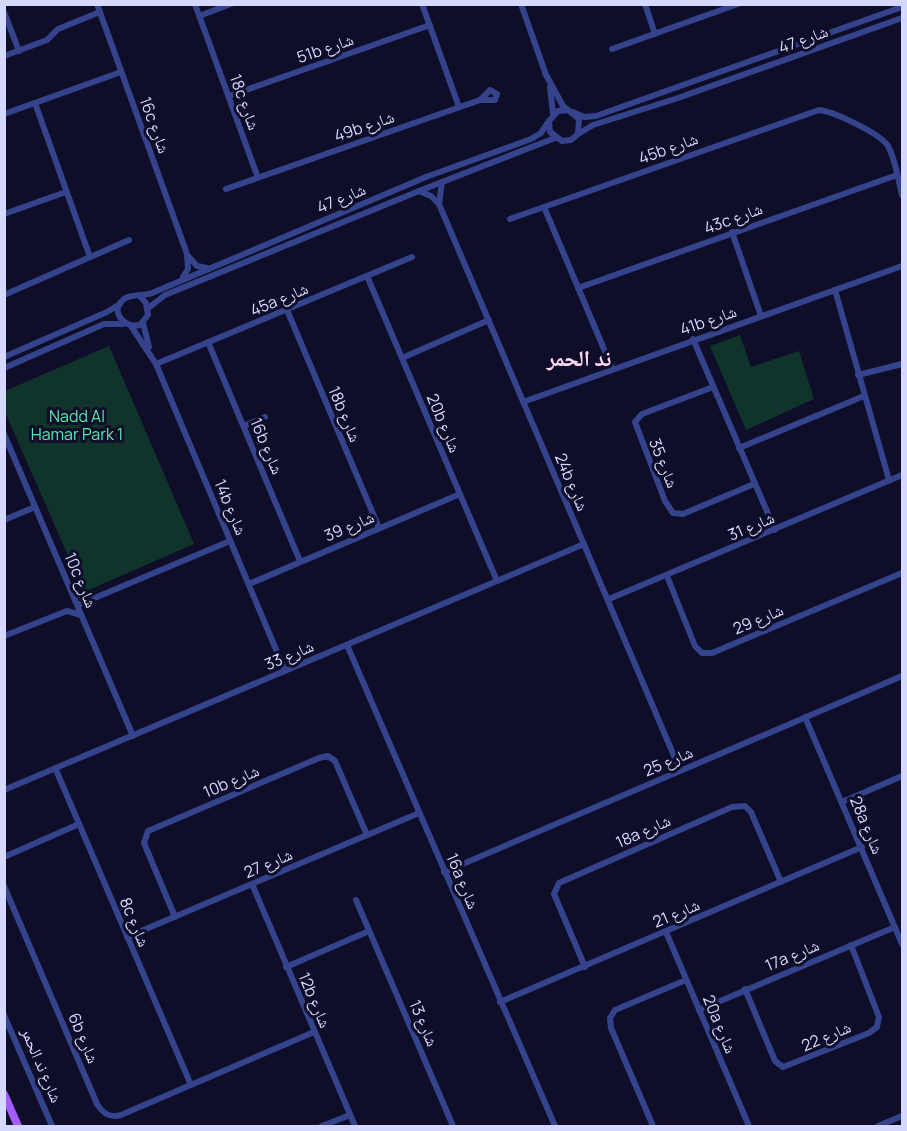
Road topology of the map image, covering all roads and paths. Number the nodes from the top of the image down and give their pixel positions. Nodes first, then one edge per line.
1 (97, 4) edge
2 (195, 4) edge
3 (231, 4) edge
4 (422, 4) edge
5 (521, 4) edge
6 (645, 4) edge
7 (738, 4) edge
8 (903, 7) edge
9 (4, 12) edge
10 (100, 12) junction
11 (199, 16) junction
12 (903, 18) edge
13 (430, 25) junction
14 (655, 34) junction
15 (612, 49) dead end
16 (19, 51) junction
17 (4, 56) edge
18 (121, 72) junction
19 (545, 73) junction
20 (229, 96) junction
21 (480, 100) dead end
22 (35, 103) junction
23 (459, 107) junction
24 (571, 111) junction
25 (4, 114) edge
26 (553, 114) junction
27 (549, 121) junction
28 (578, 134) junction
29 (555, 138) junction
30 (897, 175) junction
31 (258, 178) junction
32 (442, 182) junction
33 (226, 189) dead end
34 (419, 191) junction
35 (66, 192) junction
36 (903, 195) edge
37 (439, 204) junction
38 (544, 207) junction
39 (4, 214) edge
40 (510, 219) dead end
41 (732, 232) junction
42 (129, 240) dead end
43 (187, 254) junction
44 (90, 257) junction
45 (412, 257) dead end
46 (903, 266) edge
47 (210, 267) junction
48 (367, 276) junction
49 (181, 279) junction
50 (578, 288) junction
51 (835, 290) junction
52 (4, 294) edge
53 (140, 296) junction
54 (120, 304) junction
55 (147, 310) junction
56 (287, 310) junction
57 (761, 316) junction
58 (489, 320) junction
59 (143, 323) junction
60 (128, 325) junction
61 (693, 339) junction
62 (208, 342) junction
63 (151, 353) junction
64 (4, 357) edge
65 (402, 358) junction
66 (156, 364) junction
67 (903, 364) edge
68 (4, 368) edge
69 (612, 368) junction
70 (858, 375) junction
71 (713, 387) junction
72 (864, 396) junction
73 (524, 402) junction
74 (265, 417) dead end
75 (244, 426) junction
76 (4, 434) edge
77 (739, 448) junction
78 (903, 475) edge
79 (889, 480) junction
80 (754, 484) junction
81 (460, 494) junction
82 (35, 507) junction
83 (4, 520) edge
84 (380, 528) junction
85 (776, 530) junction
86 (231, 541) junction
87 (584, 544) junction
88 (300, 561) junction
89 (903, 573) edge
90 (667, 576) junction
91 (497, 581) junction
92 (249, 584) junction
93 (72, 592) junction
94 (609, 599) junction
95 (78, 605) junction
96 (56, 614) junction
97 (82, 615) junction
98 (4, 636) edge
99 (347, 645) junction
100 (285, 671) junction
101 (903, 676) edge
102 (805, 717) junction
103 (134, 736) junction
104 (56, 770) junction
105 (680, 771) junction
106 (903, 776) edge
107 (4, 790) edge
108 (842, 802) junction
109 (419, 813) junction
110 (79, 824) junction
111 (367, 835) junction
112 (862, 847) junction
113 (4, 857) edge
114 (444, 872) junction
115 (781, 882) junction
116 (252, 884) junction
117 (4, 886) edge
118 (356, 900) dead end
119 (175, 917) junction
120 (895, 927) junction
121 (369, 931) junction
122 (666, 932) junction
123 (127, 938) junction
124 (903, 944) edge
125 (851, 945) junction
126 (286, 967) junction
127 (585, 967) junction
128 (686, 980) junction
129 (745, 989) junction
130 (500, 1002) junction
131 (699, 1010) junction
132 (4, 1015) edge
133 (314, 1032) junction
134 (190, 1085) junction
135 (4, 1094) edge
136 (350, 1115) junction
137 (903, 1116) edge
138 (748, 1125) edge
139 (18, 1126) edge
140 (52, 1126) edge
141 (322, 1126) edge
142 (355, 1126) edge
143 (453, 1126) edge
144 (555, 1126) edge
145 (653, 1126) edge
146 (739, 1126) edge
147 (878, 1126) edge

1 - 10 street, 16c شارع
2 - 11 street, 18c شارع
3 - 11 street
4 - 13 street
5 - 19 street
6 - 14 street
7 - 14 street
8 - 24 street, شارع 47
9 - 16 street
10 - 16 street
10 - 18 street, 16c شارع
11 - 20 street, 18c شارع
12 - 28 street, شارع 47
13 - 20 street, 51b شارع
13 - 23 street
14 - 15 street
16 - 17 street
18 - 22 street
18 - 43 street, 16c شارع
19 - 24 street
19 - 26 street
20 - 31 street, 18c شارع
21 - 23 street, 49b شارع
22 - 25 street
22 - 35 street
23 - 31 street, 49b شارع
24 - 26 street
24 - 28 street
26 - 27 street
27 - 29 street
27 - 47 street, شارع 47
28 - 29 street
29 - 32 street, شارع 47
30 - 36 street
30 - 38 street, 45b شارع
30 - 41 street, 43c شارع
31 - 33 street
32 - 34 street, شارع 47
32 - 37 street
34 - 37 street
34 - 55 street, شارع 47
35 - 39 street
35 - 44 street
37 - 58 street, 24b شارع
38 - 40 street, 45b شارع
38 - 50 street
41 - 50 street, 43c شارع
41 - 57 street
42 - 44 street
43 - 47 street
43 - 49 street
44 - 52 street
45 - 48 street, 45a شارع
46 - 51 street, 41b شارع
47 - 49 street, شارع 47
48 - 56 street, 45a شارع
48 - 65 street, 20b شارع
49 - 53 street, شارع 47
50 - 69 street
51 - 57 street, 41b شارع
51 - 70 street
53 - 54 street
53 - 55 street
54 - 60 street
54 - 64 street
55 - 59 street
56 - 62 street, 45a شارع
56 - 84 street, 18b شارع
57 - 61 street, 41b شارع
58 - 65 street
58 - 73 street, 24b شارع
59 - 60 street
59 - 63 street, 14b شارع
60 - 63 street, 14b شارع
60 - 68 street
61 - 69 street, 41b شارع
61 - 71 street
62 - 66 street, 45a شارع
62 - 75 street, 16b شارع
63 - 66 street, 14b شارع
65 - 81 street, 20b شارع
66 - 86 street, 14b شارع
67 - 70 street
69 - 73 street, 41b شارع
70 - 72 street
71 - 77 street
71 - 80 street, شارع 35
72 - 77 street
72 - 79 street
73 - 87 street, 24b شارع
74 - 75 street
75 - 88 street, 16b شارع
76 - 82 street, 10c شارع
77 - 80 street
78 - 79 street, شارع 31
79 - 85 street, شارع 31
80 - 85 street
81 - 84 street, شارع 39
81 - 91 street, 20b شارع
82 - 83 street
82 - 93 street, 10c شارع
84 - 88 street, شارع 39
85 - 90 street, شارع 31
86 - 92 street, 14b شارع
86 - 95 street
87 - 91 street, شارع 33
87 - 94 street, 24b شارع
88 - 92 street, شارع 39
89 - 90 street, شارع 29
90 - 94 street, شارع 31
91 - 99 street, شارع 33
92 - 100 street, 14b شارع
93 - 95 street, 10c شارع
93 - 96 street
94 - 105 street, 24b شارع
95 - 97 street, 10c شارع
96 - 97 street
96 - 98 street
97 - 103 street, 10c شارع
99 - 100 street, شارع 33
99 - 109 street, 16a شارع
100 - 103 street, شارع 33
101 - 102 street, شارع 25
102 - 105 street, شارع 25
102 - 108 street, 28a شارع
103 - 104 street, شارع 33
104 - 107 street, شارع 33
104 - 110 street, 8c شارع
105 - 114 street, شارع 25
106 - 108 street
108 - 112 street, 28a شارع
109 - 111 street, شارع 27
109 - 114 street, 16a شارع
110 - 113 street
110 - 123 street, 8c شارع
111 - 116 street, شارع 27
111 - 119 street, 10b شارع
112 - 115 street, شارع 21
112 - 120 street, 28a شارع
114 - 130 street, 16a شارع
115 - 122 street, شارع 21
115 - 127 street, 18a شارع
116 - 119 street, شارع 27
116 - 126 street, 12b شارع
117 - 134 street, 6b شارع
118 - 121 street, شارع 13
119 - 123 street, شارع 27
120 - 124 street, 28a شارع
120 - 125 street, 17a شارع
121 - 126 street
121 - 143 street, شارع 13
122 - 127 street, شارع 21
122 - 128 street, 20a شارع
123 - 134 street, 8c شارع
125 - 129 street, 17a شارع
125 - 129 street, شارع 22
126 - 133 street, 12b شارع
127 - 130 street, شارع 21
128 - 131 street, 20a شارع
128 - 145 street
129 - 131 street, 17a شارع
130 - 144 street, 16a شارع
131 - 138 street, 20a شارع
132 - 140 street, شارع ند الحمر
133 - 134 street
133 - 136 street, 12b شارع
135 - 139 main road
136 - 141 street
136 - 142 street, 12b شارع
137 - 147 street
138 - 146 street

